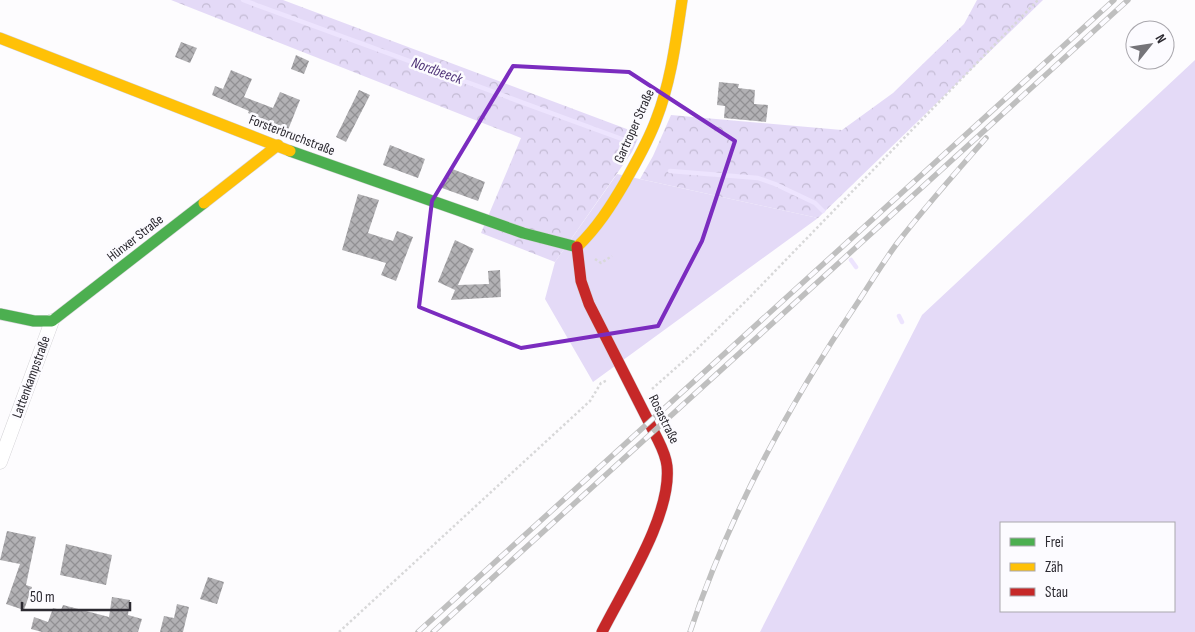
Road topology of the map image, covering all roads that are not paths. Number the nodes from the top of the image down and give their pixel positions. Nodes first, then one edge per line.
1 (682, 0) edge
2 (0, 38) edge
3 (278, 145) junction
4 (577, 247) junction
5 (0, 314) edge
6 (52, 321) junction
7 (0, 462) edge
8 (602, 632) edge

1 - 4 street, Gartroper Straße
2 - 3 street, Forsterbruchstraße
3 - 4 street, Forsterbruchstraße
3 - 6 street, Hünxer Straße
4 - 8 street, Rosastraße
5 - 6 street
6 - 7 street, Lattenkampstraße

